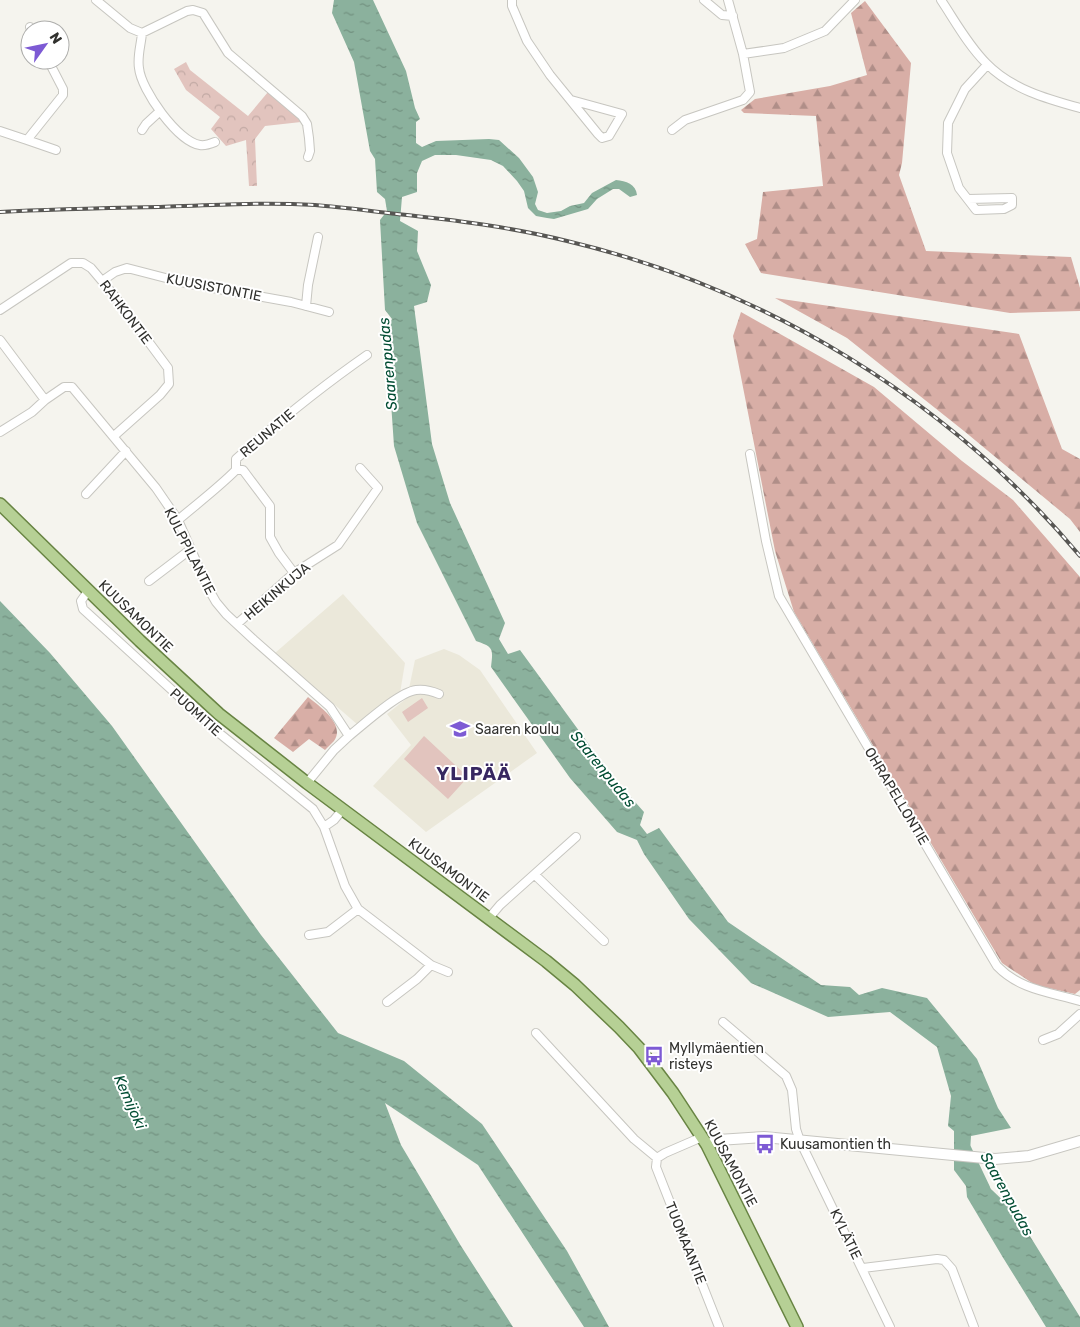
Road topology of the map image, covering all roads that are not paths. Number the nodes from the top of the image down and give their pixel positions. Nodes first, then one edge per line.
1 (96, 0) edge
2 (512, 0) edge
3 (704, 0) edge
4 (728, 0) edge
5 (855, 0) edge
6 (941, 0) edge
7 (733, 16) junction
8 (142, 34) junction
9 (743, 54) junction
10 (987, 65) junction
11 (53, 70) edge
12 (571, 100) junction
13 (1080, 108) edge
14 (159, 112) junction
15 (142, 130) dead end
16 (672, 130) dead end
17 (0, 131) edge
18 (27, 140) junction
19 (215, 142) dead end
20 (56, 150) dead end
21 (308, 157) dead end
22 (968, 199) dead end
23 (318, 237) dead end
24 (102, 281) junction
25 (306, 306) junction
26 (0, 310) edge
27 (329, 312) dead end
28 (0, 340) edge
29 (367, 355) dead end
30 (45, 400) junction
31 (0, 432) edge
32 (114, 436) junction
33 (126, 452) junction
34 (750, 454) dead end
35 (360, 468) dead end
36 (236, 470) junction
37 (86, 494) dead end
38 (0, 504) edge
39 (178, 520) junction
40 (191, 549) junction
41 (294, 573) junction
42 (149, 581) dead end
43 (88, 591) junction
44 (237, 624) junction
45 (439, 694) dead end
46 (349, 736) junction
47 (307, 783) junction
48 (342, 809) junction
49 (324, 827) junction
50 (576, 837) dead end
51 (535, 875) junction
52 (358, 909) junction
53 (489, 918) junction
54 (309, 935) dead end
55 (604, 941) dead end
56 (431, 966) junction
57 (448, 972) dead end
58 (1080, 1000) edge
59 (387, 1002) dead end
60 (1080, 1014) edge
61 (723, 1022) dead end
62 (536, 1033) dead end
63 (1043, 1040) dead end
64 (705, 1141) junction
65 (800, 1141) junction
66 (1080, 1141) edge
67 (657, 1158) junction
68 (863, 1268) junction
69 (719, 1327) edge
70 (797, 1327) edge
71 (890, 1327) edge
72 (974, 1327) edge

1 - 8 street
2 - 12 street
3 - 7 street
4 - 7 street
5 - 9 street
6 - 10 street
7 - 9 street
8 - 14 street
8 - 21 street
9 - 16 street
10 - 13 street
10 - 22 street
11 - 18 street
12 - 12 street
14 - 15 street
14 - 19 street
17 - 18 street
18 - 20 street
23 - 25 street
24 - 25 street, KUUSISTONTIE
24 - 26 street, RAHKONTIE
24 - 32 street, RAHKONTIE
25 - 27 street, KUUSISTONTIE
28 - 30 street
29 - 36 street, REUNATIE
30 - 31 street
30 - 32 street, KULPPILANTIE
32 - 33 street, KULPPILANTIE
33 - 37 street
33 - 39 street, KULPPILANTIE
34 - 58 street, OHRAPELLONTIE
35 - 41 street, HEIKINKUJA
36 - 39 street, REUNATIE
36 - 41 street
38 - 43 main road, KUUSAMONTIE
39 - 40 street, KULPPILANTIE
40 - 42 street
40 - 44 street, KULPPILANTIE
41 - 44 street, HEIKINKUJA
43 - 47 main road, KUUSAMONTIE
43 - 49 street, PUOMITIE
44 - 46 street, KULPPILANTIE
45 - 46 street
46 - 47 street
47 - 48 main road, KUUSAMONTIE
48 - 49 street
48 - 53 main road, KUUSAMONTIE
49 - 52 street, PUOMITIE
50 - 51 street
51 - 53 street
51 - 55 street
52 - 54 street
52 - 56 street, PUOMITIE
53 - 64 main road, KUUSAMONTIE
56 - 57 street, PUOMITIE
56 - 59 street
60 - 63 street
61 - 65 street, KYLÄTIE
62 - 67 street
64 - 65 main road
64 - 67 street
64 - 70 main road, KUUSAMONTIE
65 - 66 main road
65 - 68 street, KYLÄTIE
67 - 69 street, TUOMAANTIE
68 - 71 street, KYLÄTIE
68 - 72 street

